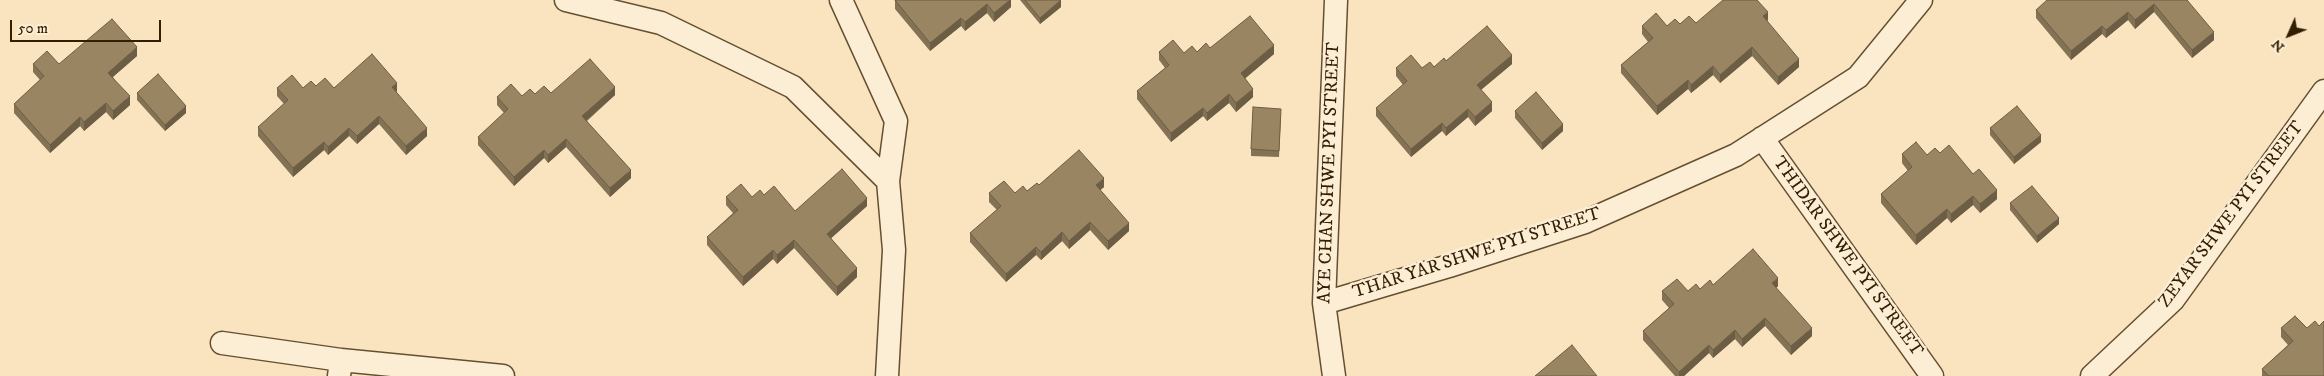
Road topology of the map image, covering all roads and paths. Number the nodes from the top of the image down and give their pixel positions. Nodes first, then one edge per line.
1 (566, 0) edge
2 (841, 0) edge
3 (1336, 0) edge
4 (1921, 0) edge
5 (2324, 91) edge
6 (1762, 138) junction
7 (888, 181) junction
8 (1324, 303) junction
9 (222, 343) dead end
10 (340, 368) edge
11 (503, 376) edge
12 (887, 376) edge
13 (1334, 376) edge
14 (1932, 376) edge
15 (2092, 376) edge

1 - 7 street
2 - 7 street
3 - 8 street, AYE CHAN SHWE PYI STREET
4 - 6 street, THAR YAR SHWE PYI STREET
5 - 15 street, ZEYAR SHWE PYI STREET
6 - 8 street, THAR YAR SHWE PYI STREET
6 - 14 street, THIDAR SHWE PYI STREET
7 - 12 street
8 - 13 street, AYE CHAN SHWE PYI STREET
9 - 10 street
10 - 11 street

